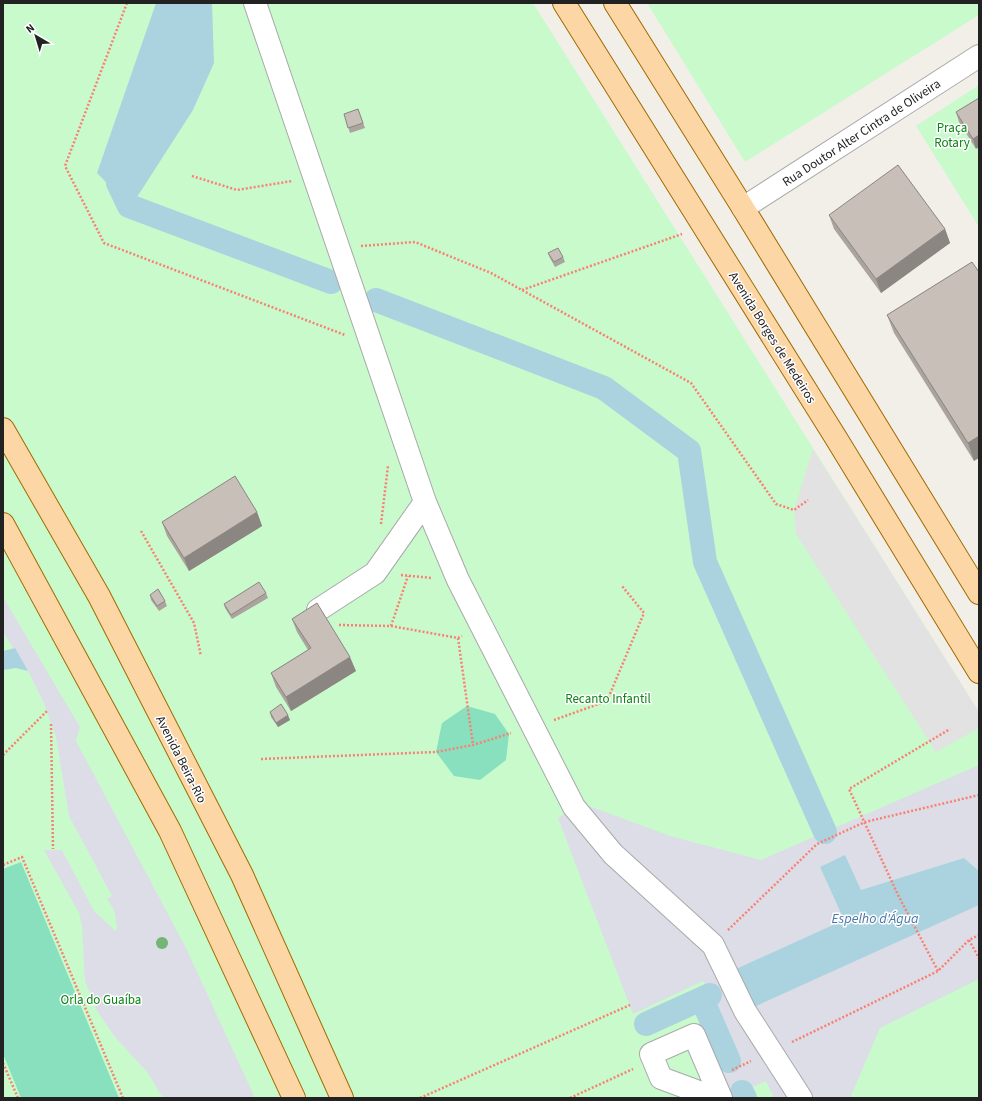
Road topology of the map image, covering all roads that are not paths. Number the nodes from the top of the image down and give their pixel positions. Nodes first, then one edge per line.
1 (255, 3) edge
2 (564, 3) edge
3 (615, 3) edge
4 (979, 56) edge
5 (743, 208) junction
6 (3, 429) edge
7 (425, 502) junction
8 (3, 524) edge
9 (979, 593) edge
10 (318, 610) edge
11 (979, 672) edge
12 (294, 1098) edge
13 (342, 1098) edge
14 (715, 1098) edge
15 (721, 1098) edge
16 (801, 1098) edge

1 - 7 street
2 - 11 main road, Avenida Borges de Medeiros
3 - 5 main road
4 - 5 street, Rua Doutor Alter Cintra de Oliveira
5 - 9 main road
6 - 13 main road, Avenida Beira-Rio
7 - 10 street
7 - 16 street
8 - 12 main road
14 - 15 street

